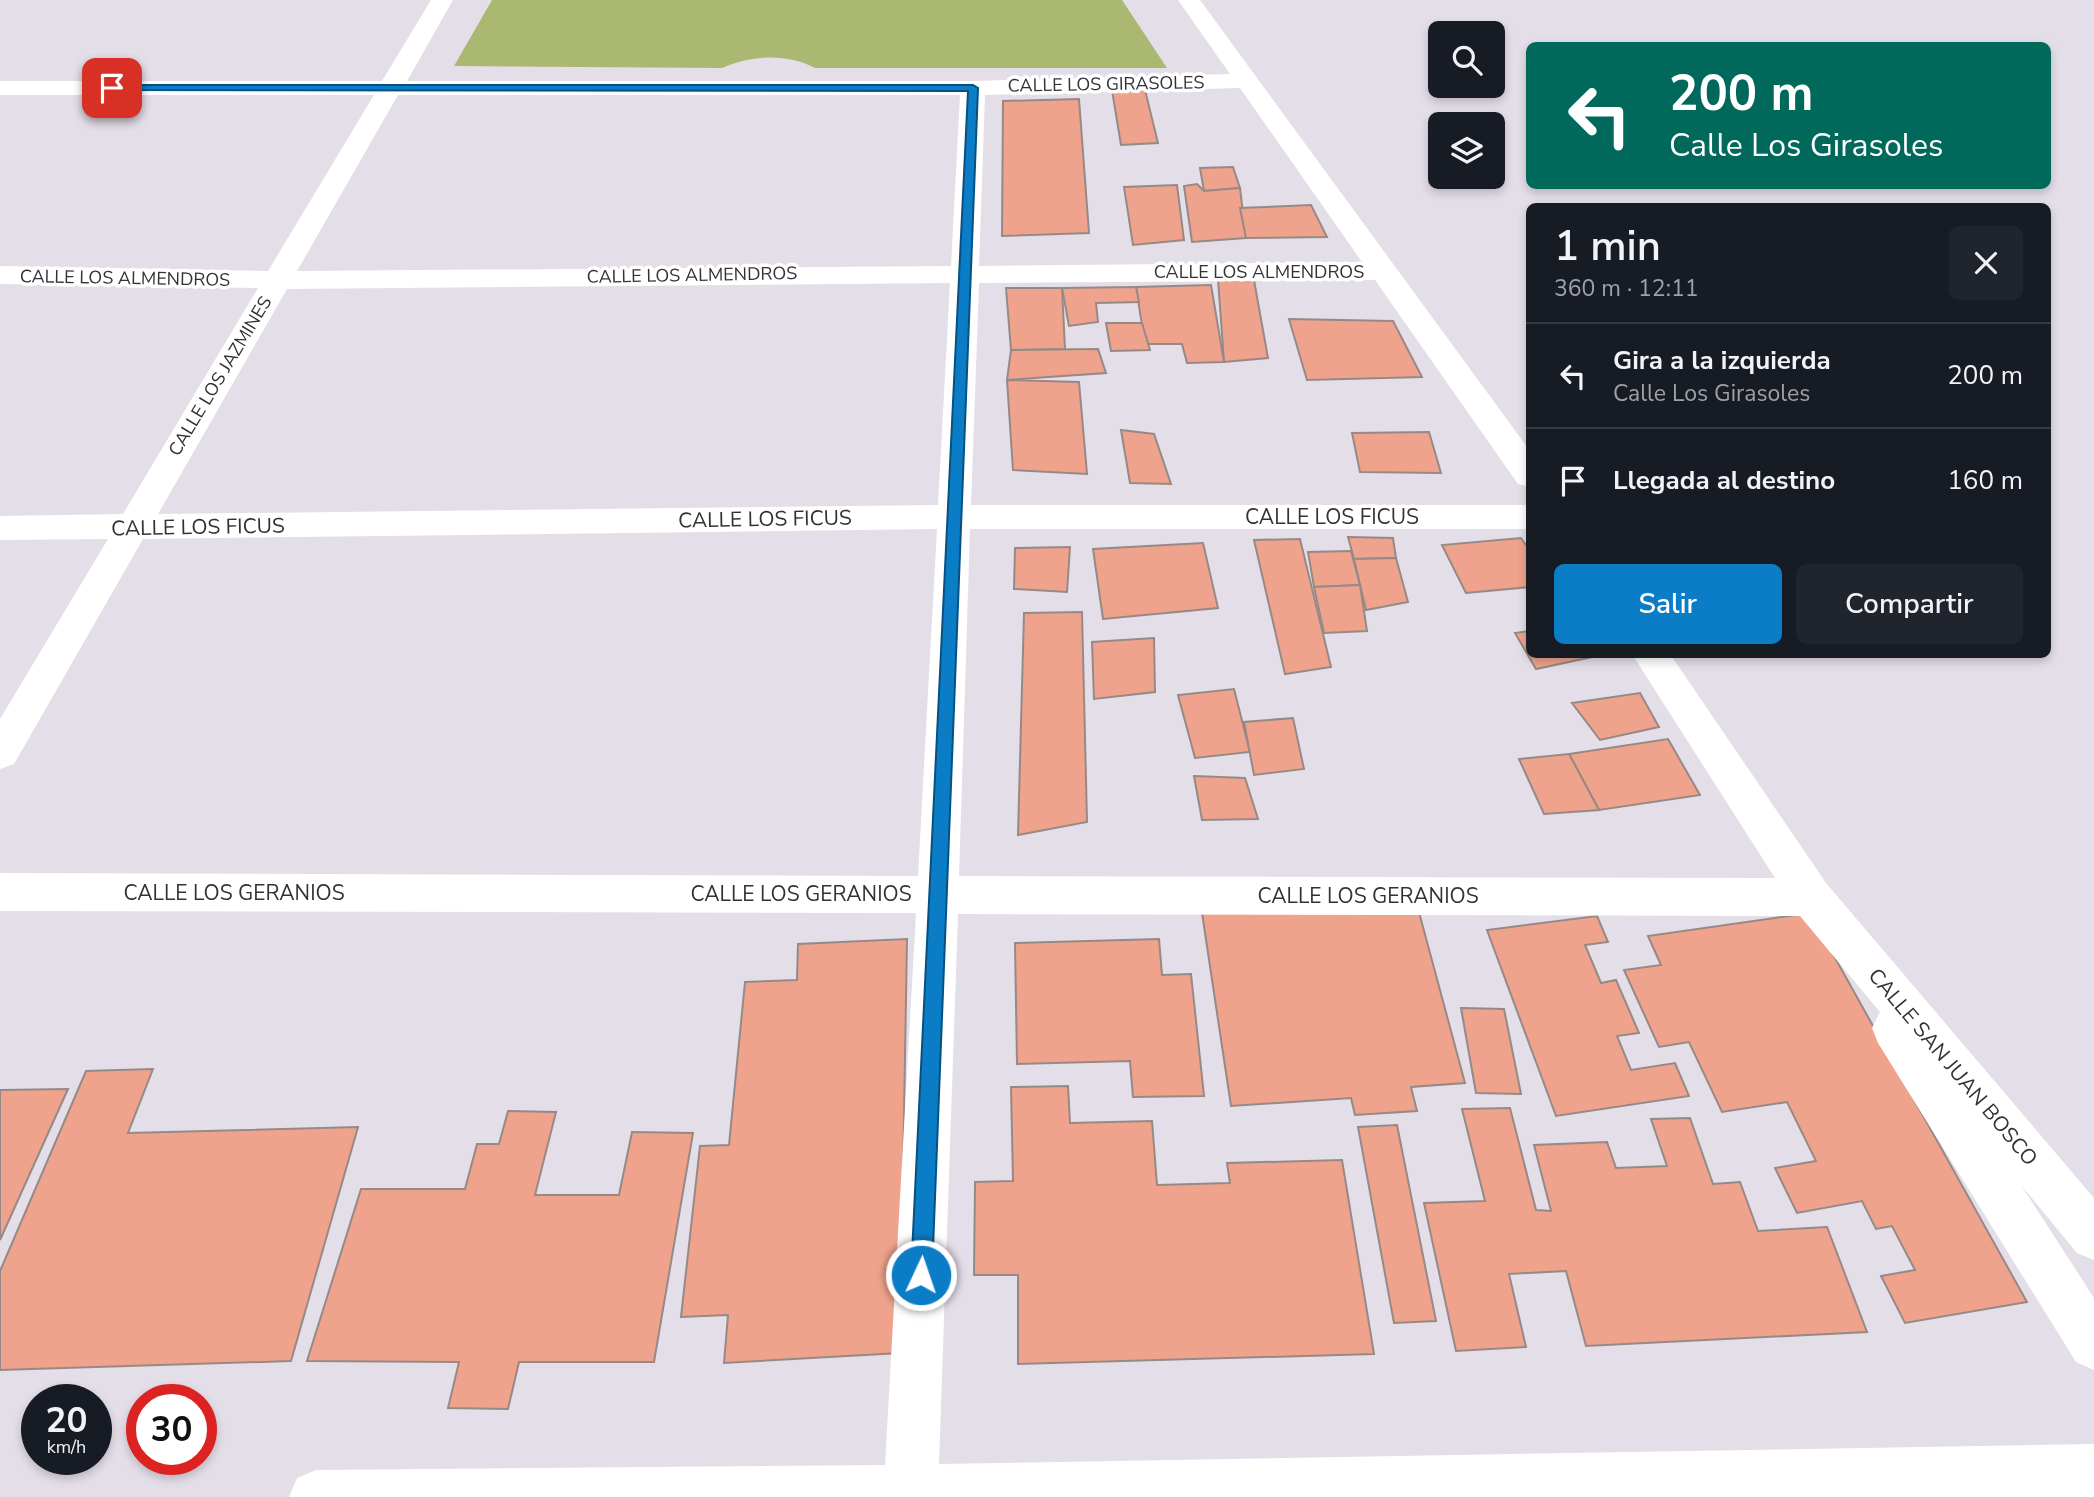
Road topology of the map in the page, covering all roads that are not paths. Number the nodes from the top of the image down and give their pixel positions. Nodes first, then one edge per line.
1 (442, 0) edge
2 (1189, 0) edge
3 (1245, 81) junction
4 (0, 88) edge
5 (973, 88) junction
6 (392, 90) junction
7 (1385, 271) junction
8 (965, 272) junction
9 (0, 275) edge
10 (277, 280) junction
11 (1526, 471) edge
12 (954, 517) junction
13 (1526, 517) edge
14 (0, 528) edge
15 (131, 528) junction
16 (1653, 658) edge
17 (0, 753) edge
18 (0, 892) edge
19 (939, 895) junction
20 (1812, 897) junction
21 (2094, 1236) edge
22 (2094, 1344) edge
23 (2094, 1471) edge
24 (911, 1494) edge
25 (316, 1497) edge

1 - 6 street, CALLE LOS JAZMINES
2 - 3 street
3 - 5 street, CALLE LOS GIRASOLES
3 - 7 street
4 - 6 street, CALLE LOS GIRASOLES
5 - 6 street, CALLE LOS GIRASOLES
5 - 8 street
6 - 10 street, CALLE LOS JAZMINES
7 - 8 street, CALLE LOS ALMENDROS
7 - 11 street
8 - 10 street, CALLE LOS ALMENDROS
8 - 12 street
9 - 10 street, CALLE LOS ALMENDROS
10 - 15 street, CALLE LOS JAZMINES
12 - 13 street, CALLE LOS FICUS
12 - 15 street, CALLE LOS FICUS
12 - 19 street
14 - 15 street, CALLE LOS FICUS
15 - 17 street, CALLE LOS JAZMINES
16 - 20 street
18 - 19 street, CALLE LOS GERANIOS
19 - 20 street, CALLE LOS GERANIOS
19 - 24 street
20 - 21 street, CALLE SAN JUAN BOSCO
20 - 22 street
23 - 24 street
24 - 25 street

